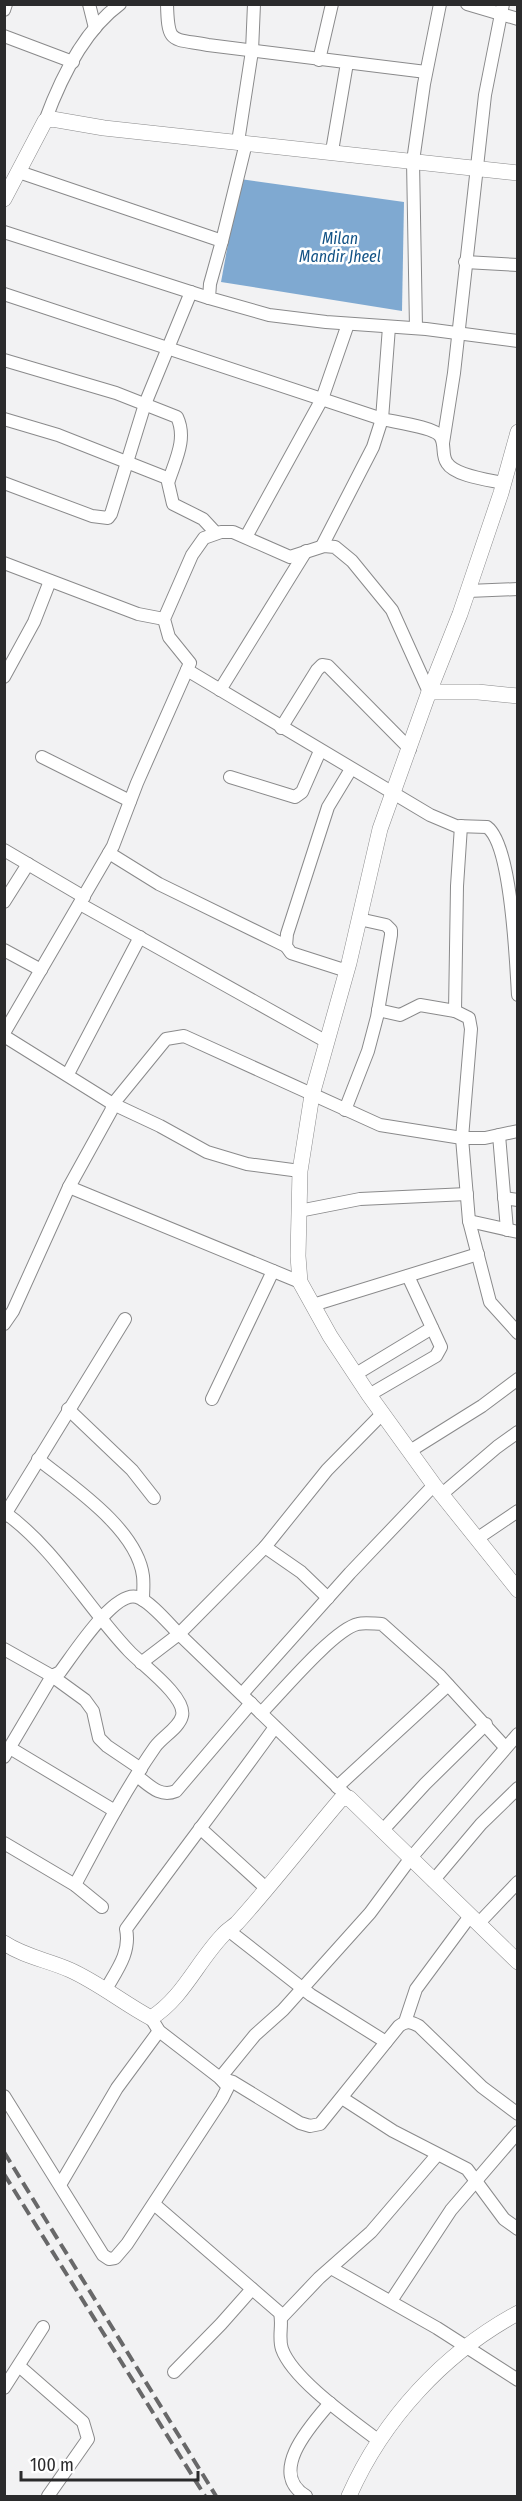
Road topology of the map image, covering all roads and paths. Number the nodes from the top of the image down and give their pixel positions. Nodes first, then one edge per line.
1 (6, 4) edge
2 (89, 4) edge
3 (120, 4) edge
4 (167, 4) edge
5 (254, 4) edge
6 (332, 4) edge
7 (440, 4) edge
8 (467, 4) edge
9 (502, 9) edge
10 (4, 10) edge
11 (518, 19) edge
12 (95, 27) junction
13 (4, 36) edge
14 (252, 51) junction
15 (319, 60) junction
16 (73, 62) junction
17 (346, 63) junction
18 (426, 72) junction
19 (45, 121) junction
20 (242, 142) junction
21 (332, 151) junction
22 (413, 160) junction
23 (476, 168) junction
24 (19, 172) junction
25 (518, 173) edge
26 (4, 199) edge
27 (4, 232) edge
28 (222, 241) junction
29 (465, 262) junction
30 (518, 265) edge
31 (191, 292) junction
32 (4, 294) edge
33 (209, 298) junction
34 (348, 324) junction
35 (389, 327) junction
36 (416, 328) junction
37 (458, 333) junction
38 (518, 341) edge
39 (167, 348) junction
40 (4, 360) edge
41 (322, 399) junction
42 (145, 404) junction
43 (4, 419) edge
44 (382, 419) junction
45 (516, 440) edge
46 (443, 443) junction
47 (126, 460) junction
48 (168, 480) junction
49 (4, 483) edge
50 (503, 483) junction
51 (216, 533) junction
52 (246, 537) junction
53 (322, 546) junction
54 (306, 551) junction
55 (4, 563) edge
56 (50, 580) junction
57 (518, 589) edge
58 (468, 591) junction
59 (164, 619) junction
60 (187, 670) junction
61 (4, 676) edge
62 (220, 690) junction
63 (429, 692) junction
64 (518, 696) edge
65 (281, 728) junction
66 (410, 749) junction
67 (320, 751) junction
68 (42, 757) dead end
69 (351, 768) junction
70 (230, 777) dead end
71 (394, 792) junction
72 (130, 801) junction
73 (461, 826) junction
74 (4, 849) edge
75 (109, 853) junction
76 (28, 864) junction
77 (82, 900) junction
78 (4, 902) edge
79 (514, 914) edge
80 (359, 919) junction
81 (140, 938) junction
82 (286, 946) junction
83 (4, 950) edge
84 (41, 970) junction
85 (347, 971) junction
86 (518, 995) edge
87 (378, 1010) junction
88 (455, 1011) junction
89 (4, 1034) edge
90 (327, 1042) junction
91 (68, 1074) junction
92 (312, 1095) junction
93 (113, 1104) junction
94 (345, 1110) junction
95 (518, 1131) edge
96 (499, 1135) junction
97 (462, 1138) junction
98 (300, 1171) junction
99 (69, 1187) junction
100 (467, 1194) junction
101 (504, 1198) junction
102 (518, 1200) edge
103 (299, 1211) junction
104 (470, 1221) junction
105 (512, 1231) edge
106 (478, 1254) junction
107 (273, 1271) junction
108 (408, 1276) junction
109 (300, 1282) junction
110 (313, 1305) junction
111 (125, 1319) dead end
112 (4, 1324) edge
113 (432, 1328) junction
114 (518, 1333) edge
115 (356, 1374) junction
116 (518, 1379) edge
117 (369, 1395) junction
118 (212, 1399) dead end
119 (68, 1409) junction
120 (382, 1414) junction
121 (518, 1432) edge
122 (410, 1451) junction
123 (39, 1459) junction
124 (438, 1490) junction
125 (154, 1498) dead end
126 (518, 1511) edge
127 (5, 1514) edge
128 (478, 1538) junction
129 (265, 1547) junction
130 (515, 1583) edge
131 (328, 1598) junction
132 (143, 1600) junction
133 (100, 1618) junction
134 (179, 1634) junction
135 (4, 1649) edge
136 (141, 1663) junction
137 (52, 1676) junction
138 (448, 1685) junction
139 (247, 1698) junction
140 (261, 1713) junction
141 (486, 1724) junction
142 (276, 1727) junction
143 (518, 1734) edge
144 (505, 1747) junction
145 (7, 1753) edge
146 (139, 1772) junction
147 (337, 1787) junction
148 (518, 1788) edge
149 (349, 1798) junction
150 (115, 1811) junction
151 (200, 1828) junction
152 (382, 1832) junction
153 (4, 1843) edge
154 (410, 1859) junction
155 (434, 1881) junction
156 (518, 1882) edge
157 (75, 1885) junction
158 (267, 1888) junction
159 (102, 1907) dead end
160 (474, 1920) junction
161 (228, 1930) junction
162 (4, 1943) edge
163 (518, 1962) edge
164 (106, 1989) junction
165 (303, 1989) junction
166 (405, 2022) junction
167 (155, 2024) junction
168 (386, 2042) junction
169 (220, 2078) junction
170 (4, 2096) edge
171 (342, 2098) junction
172 (518, 2114) edge
173 (518, 2132) edge
174 (437, 2156) junction
175 (476, 2181) junction
176 (60, 2186) junction
177 (154, 2204) junction
178 (518, 2229) edge
179 (332, 2268) junction
180 (252, 2289) junction
181 (391, 2301) junction
182 (518, 2313) edge
183 (281, 2318) junction
184 (44, 2327) dead end
185 (465, 2348) junction
186 (19, 2366) junction
187 (174, 2372) dead end
188 (518, 2380) edge
189 (4, 2388) edge
190 (330, 2403) junction
191 (379, 2441) junction
192 (48, 2496) edge
193 (306, 2496) edge
194 (349, 2496) edge

1 - 10 street
2 - 12 street
3 - 12 street
4 - 14 street
5 - 14 street
6 - 15 street
7 - 18 street
8 - 9 street
9 - 11 street
9 - 23 street
12 - 16 street
13 - 16 street
14 - 15 street
14 - 20 street
15 - 17 street
16 - 19 street
17 - 18 street
17 - 21 street
18 - 22 street
19 - 20 street
19 - 24 street
20 - 21 street
20 - 28 street
21 - 22 street
22 - 23 street
22 - 36 street
23 - 25 street
23 - 29 street
24 - 26 street
24 - 28 street
27 - 31 street
28 - 33 street
29 - 30 street
29 - 37 street
31 - 33 street
31 - 39 street
32 - 39 street
33 - 34 street
34 - 35 street
34 - 41 street
35 - 36 street
35 - 44 street
36 - 37 street
37 - 38 street
37 - 46 street
39 - 41 street
39 - 42 street
40 - 42 street
41 - 44 street
41 - 52 street
42 - 47 street
42 - 48 street
43 - 47 street
44 - 46 street
44 - 53 street
45 - 50 street
46 - 50 street
47 - 48 street
47 - 49 street
48 - 51 street
50 - 58 street
51 - 52 street
51 - 59 street
52 - 54 street
53 - 54 street
53 - 63 street
54 - 62 street
55 - 56 street
56 - 59 street
56 - 61 street
57 - 58 street
58 - 63 street
59 - 60 street
60 - 62 street
60 - 72 street
62 - 65 street
63 - 64 street
63 - 66 street
65 - 66 street
65 - 67 street
66 - 71 street
67 - 69 street
67 - 70 street
68 - 72 street
69 - 71 street
69 - 82 street
71 - 73 street
71 - 80 street
72 - 75 street
73 - 79 street
73 - 88 street
74 - 76 street
75 - 77 street
75 - 82 street
76 - 77 street
76 - 78 street
77 - 81 street
77 - 84 street
79 - 86 street
80 - 85 street
80 - 87 street
81 - 90 street
81 - 91 street
82 - 85 street
83 - 84 street
84 - 89 street
85 - 90 street
87 - 88 street
87 - 94 street
88 - 97 street
89 - 91 street
90 - 92 street
91 - 93 street
92 - 93 street
92 - 94 street
92 - 98 street
93 - 98 street
93 - 99 street
94 - 97 street
95 - 96 street
96 - 97 street
96 - 101 street
97 - 100 street
98 - 103 street
99 - 107 street
99 - 112 street
100 - 103 street
100 - 104 street
101 - 102 street
101 - 105 street
103 - 109 street
104 - 105 street
104 - 106 street
106 - 108 street
106 - 114 street
107 - 109 street
107 - 118 street
108 - 110 street
108 - 113 street
109 - 110 street
110 - 115 street
111 - 119 street
113 - 115 street
113 - 117 street
115 - 117 street
116 - 122 street
117 - 120 street
119 - 123 street
119 - 125 street
120 - 122 street
120 - 129 street
121 - 124 street
122 - 124 street
123 - 127 street
123 - 132 street
124 - 128 street
124 - 131 street
126 - 128 street
127 - 133 street
128 - 130 street
129 - 131 street
129 - 134 street
131 - 139 street
132 - 133 street
132 - 134 street
133 - 136 street
133 - 137 street
134 - 136 street
134 - 139 street
135 - 137 street
136 - 146 street
137 - 145 street
137 - 146 street
138 - 140 street
138 - 141 street
138 - 147 street
139 - 140 street
139 - 146 street
140 - 142 street
141 - 144 street
141 - 152 street
142 - 147 street
142 - 151 street
143 - 144 street
144 - 154 street
145 - 150 street
146 - 150 street
147 - 149 street
148 - 155 street
149 - 152 street
149 - 158 street
150 - 157 street
151 - 158 street
151 - 164 street
152 - 154 street
153 - 157 street
154 - 155 street
154 - 165 street
155 - 160 street
156 - 160 street
157 - 159 street
158 - 161 street
160 - 163 street
160 - 166 street
161 - 165 street
161 - 167 street
162 - 164 street
164 - 167 street
165 - 168 street
165 - 169 street
166 - 168 street
166 - 172 street
167 - 169 street
167 - 176 street
168 - 171 street
169 - 171 street
169 - 177 street
170 - 176 street
171 - 174 street
173 - 175 street
174 - 175 street
174 - 179 street
175 - 178 street
175 - 181 street
176 - 177 street
177 - 180 street
179 - 181 street
179 - 183 street
180 - 183 street
180 - 187 street
181 - 185 street
182 - 185 street
183 - 190 street
184 - 186 street
185 - 188 street
185 - 191 street
186 - 189 street
186 - 192 street
190 - 191 street
190 - 193 street
191 - 194 street

